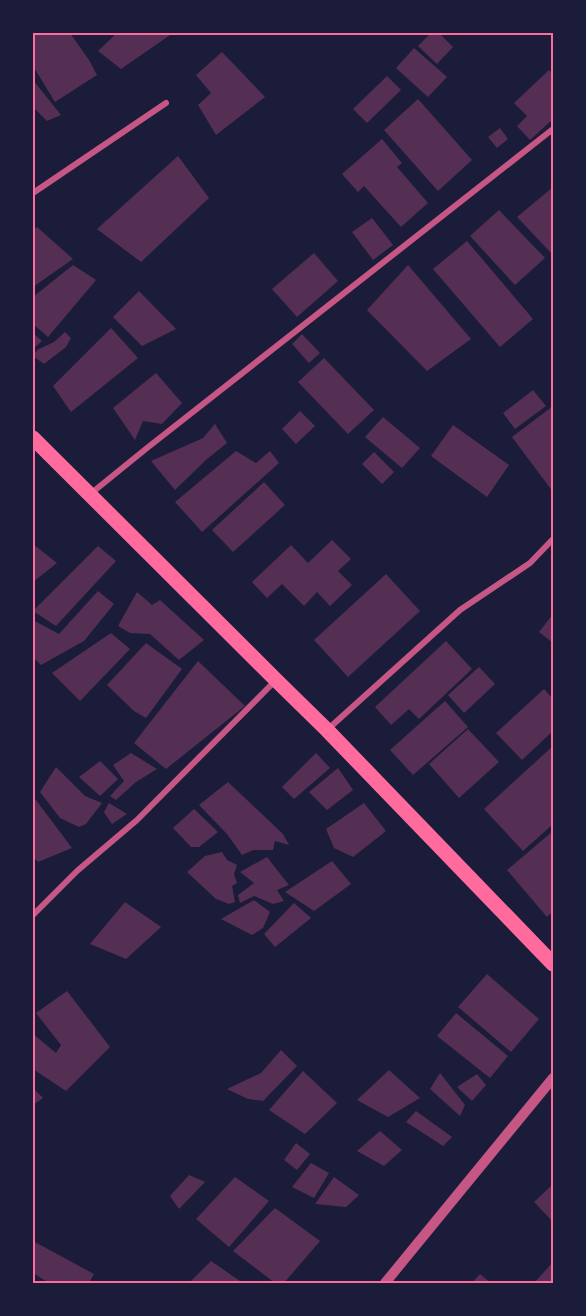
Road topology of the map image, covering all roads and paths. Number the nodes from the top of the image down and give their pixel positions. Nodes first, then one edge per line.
1 (166, 103) dead end
2 (553, 129) edge
3 (33, 193) edge
4 (33, 438) edge
5 (89, 495) junction
6 (553, 539) edge
7 (276, 680) junction
8 (327, 730) junction
9 (33, 915) edge
10 (553, 964) edge
11 (553, 1078) edge
12 (385, 1283) edge

1 - 3 street
2 - 5 street
4 - 5 main road
5 - 7 main road
6 - 8 street
7 - 8 main road
7 - 9 street
8 - 10 main road
11 - 12 street

